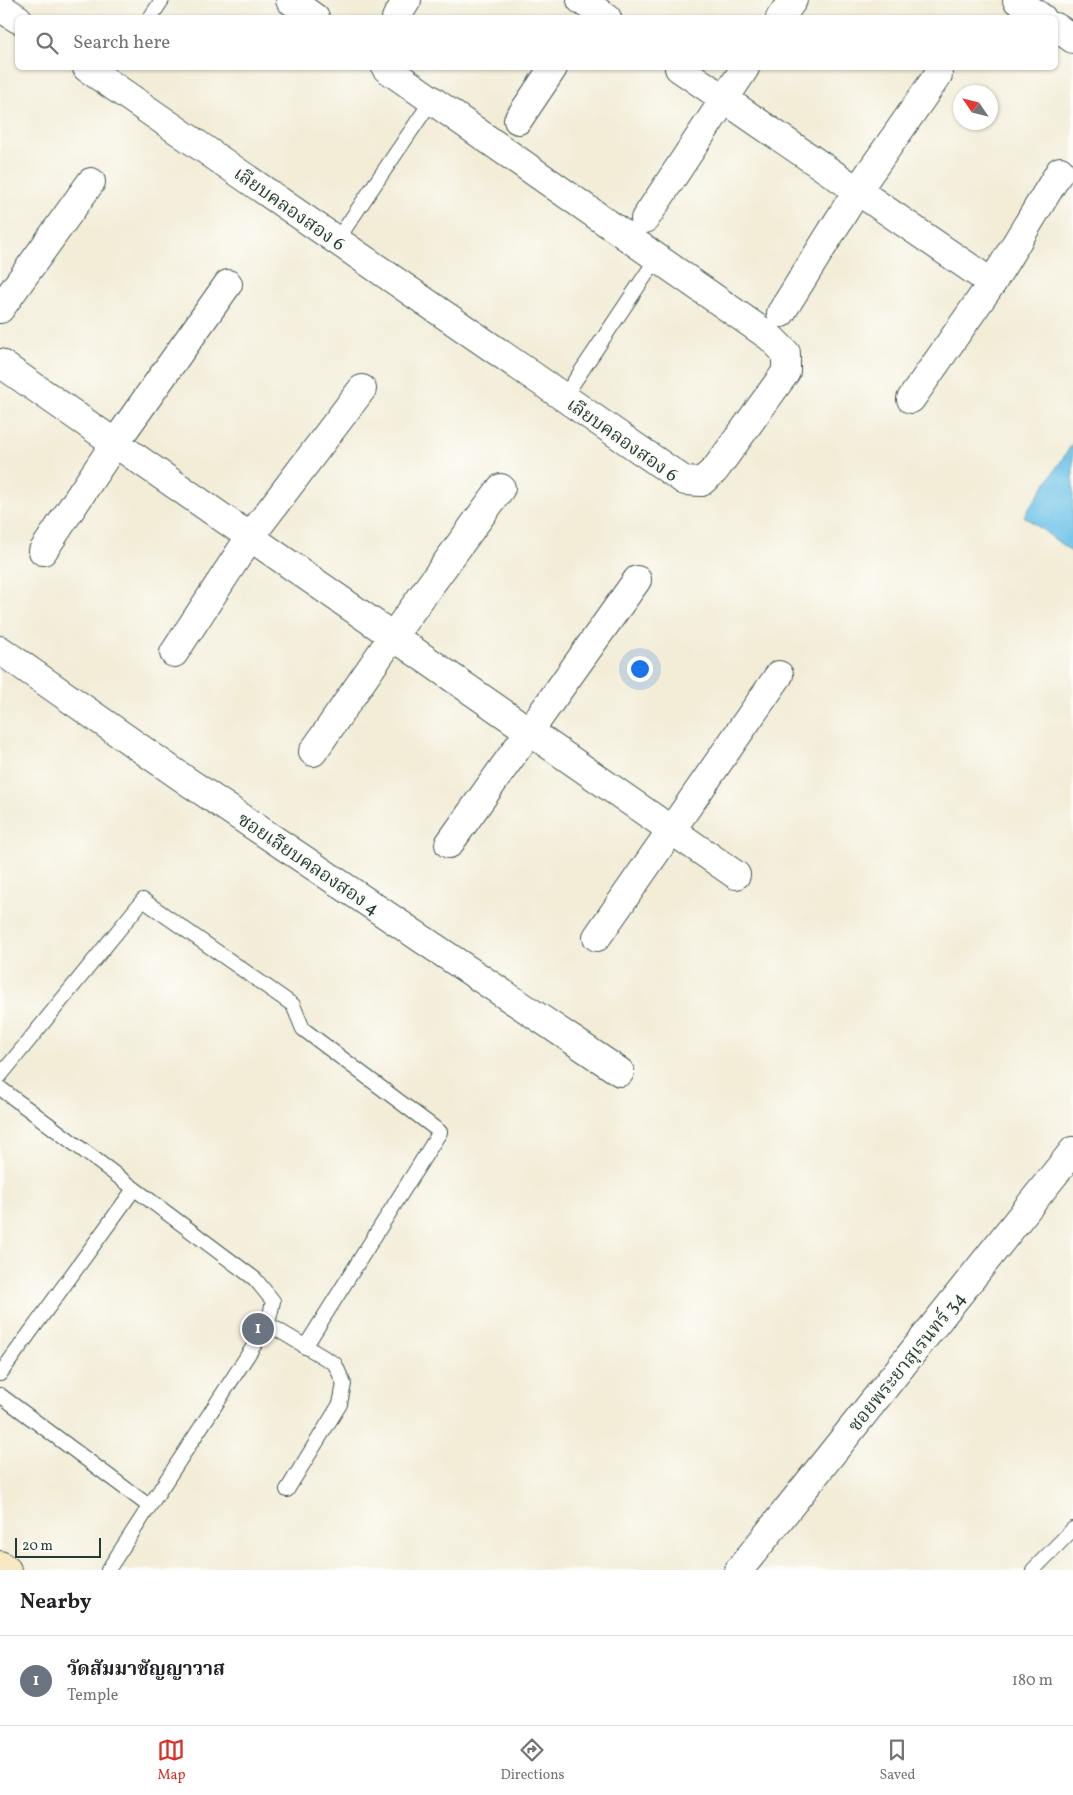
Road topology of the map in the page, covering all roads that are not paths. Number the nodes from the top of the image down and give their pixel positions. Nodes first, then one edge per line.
1 (162, 0) edge
2 (290, 0) edge
3 (407, 0) edge
4 (793, 0) edge
5 (1017, 0) edge
6 (0, 7) edge
7 (152, 15) edge
8 (311, 15) edge
9 (398, 15) edge
10 (782, 15) edge
11 (1038, 15) edge
12 (15, 17) edge
13 (1058, 28) edge
14 (1073, 39) edge
15 (389, 70) edge
16 (552, 70) edge
17 (682, 70) edge
18 (744, 70) edge
19 (102, 72) edge
20 (938, 75) dead end
21 (724, 98) junction
22 (432, 100) junction
23 (518, 120) dead end
24 (1060, 171) dead end
25 (91, 182) dead end
26 (857, 191) junction
27 (645, 219) dead end
28 (337, 240) junction
29 (657, 258) junction
30 (228, 284) dead end
31 (992, 284) junction
32 (0, 308) edge
33 (781, 314) dead end
34 (0, 363) edge
35 (362, 389) dead end
36 (564, 397) junction
37 (911, 399) dead end
38 (114, 443) junction
39 (501, 488) dead end
40 (250, 537) junction
41 (43, 551) dead end
42 (638, 580) dead end
43 (393, 636) junction
44 (0, 650) edge
45 (174, 653) dead end
46 (779, 676) dead end
47 (528, 731) junction
48 (313, 752) dead end
49 (671, 830) junction
50 (448, 844) dead end
51 (736, 875) dead end
52 (597, 937) dead end
53 (620, 1072) dead end
54 (0, 1076) edge
55 (0, 1088) edge
56 (1073, 1151) edge
57 (134, 1189) junction
58 (268, 1324) junction
59 (305, 1347) junction
60 (0, 1374) edge
61 (0, 1395) edge
62 (287, 1490) dead end
63 (149, 1506) junction
64 (1073, 1529) edge
65 (0, 1565) edge
66 (7, 1570) edge
67 (108, 1570) edge
68 (739, 1570) edge
69 (1033, 1570) edge

1 - 7 lane
2 - 8 street
3 - 9 street
4 - 10 street
5 - 11 street
6 - 12 street
13 - 14 street
15 - 22 street, เลียบคลองสอง 6
16 - 23 street
17 - 21 street
18 - 21 street
19 - 28 street, เลียบคลองสอง 6
20 - 26 street
21 - 26 street
21 - 27 street
22 - 28 lane
22 - 29 street, เลียบคลองสอง 6
24 - 31 street
25 - 32 street
26 - 31 street
26 - 33 street
28 - 36 street, เลียบคลองสอง 6
29 - 36 lane
29 - 36 street, เลียบคลองสอง 6
30 - 38 street
31 - 37 street
34 - 38 street
35 - 40 street
38 - 40 street
38 - 41 street
39 - 43 street
40 - 43 street
40 - 45 street
42 - 47 street
43 - 47 street
43 - 48 street
44 - 53 street, ซอยเลียบคลองสอง 4
46 - 49 street
47 - 49 street
47 - 50 street
49 - 51 street
49 - 52 street
54 - 59 lane
55 - 57 lane
56 - 68 street, ซอยพระยาสุเรนทร์ 34
57 - 58 lane
57 - 60 lane
58 - 59 lane
58 - 63 lane
59 - 62 lane
61 - 63 lane
63 - 67 lane
64 - 69 lane
65 - 66 street

